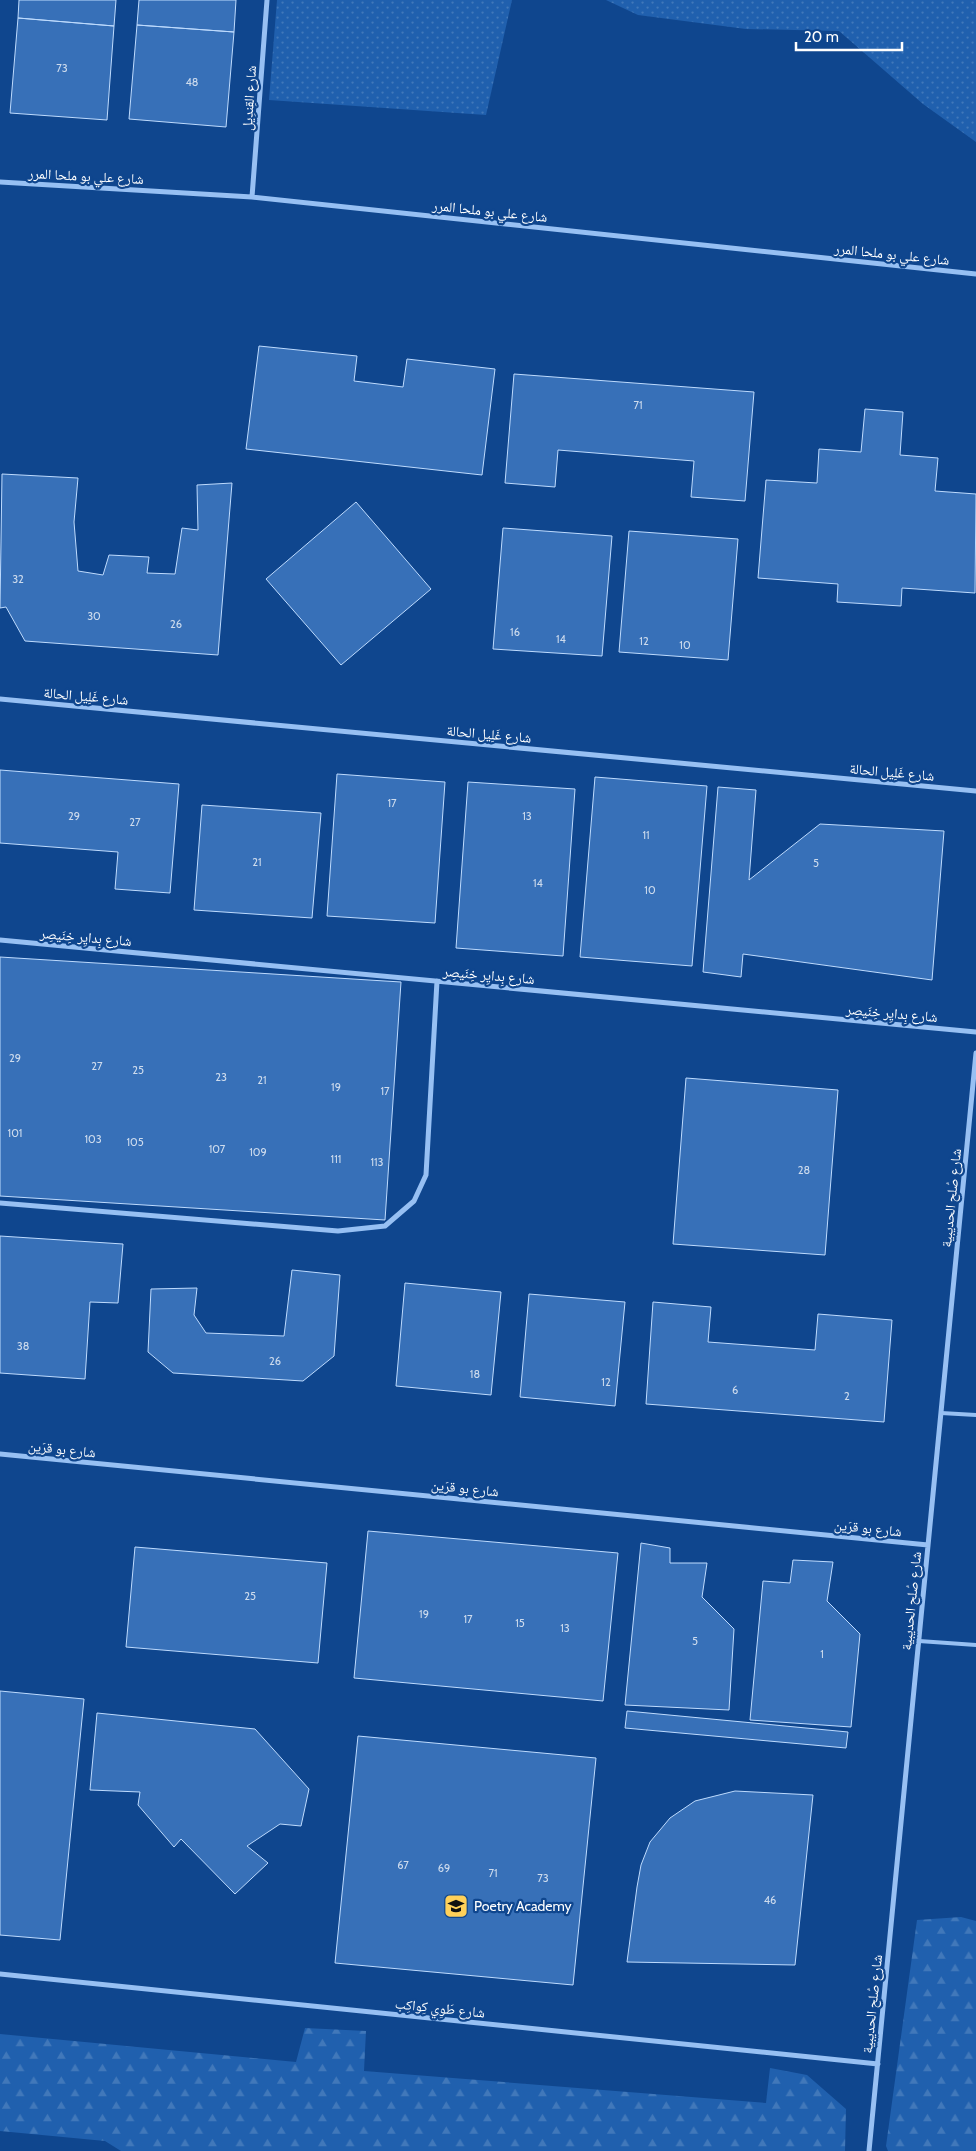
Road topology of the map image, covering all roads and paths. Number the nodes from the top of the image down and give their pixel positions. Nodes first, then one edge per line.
1 (267, 0) edge
2 (0, 182) edge
3 (252, 197) junction
4 (976, 274) edge
5 (0, 699) edge
6 (976, 791) edge
7 (0, 940) edge
8 (437, 981) junction
9 (976, 1032) edge
10 (976, 1053) edge
11 (0, 1203) edge
12 (941, 1413) junction
13 (976, 1415) edge
14 (0, 1454) edge
15 (928, 1545) junction
16 (919, 1641) junction
17 (976, 1645) edge
18 (0, 1974) edge
19 (878, 2064) junction
20 (869, 2151) edge

1 - 3 street, شارع القِندِيل
2 - 3 street, شارع علي بو ملحا المرر
3 - 4 street, شارع علي بو ملحا المرر
5 - 6 street, شارع غَلِيل الحالة
7 - 8 street, شارع بِدايِر خِنَيصِر
8 - 9 street, شارع بِدايِر خِنَيصِر
8 - 11 street
10 - 12 street, شارع صُلح الحديبية
12 - 13 lane
12 - 15 street, شارع صُلح الحديبية
14 - 15 street, شارع بو قرَين
15 - 16 street, شارع صُلح الحديبية
16 - 17 lane
16 - 19 street, شارع صُلح الحديبية
18 - 19 street, شارع طَوِي كِواكِب
19 - 20 street, شارع صُلح الحديبية

